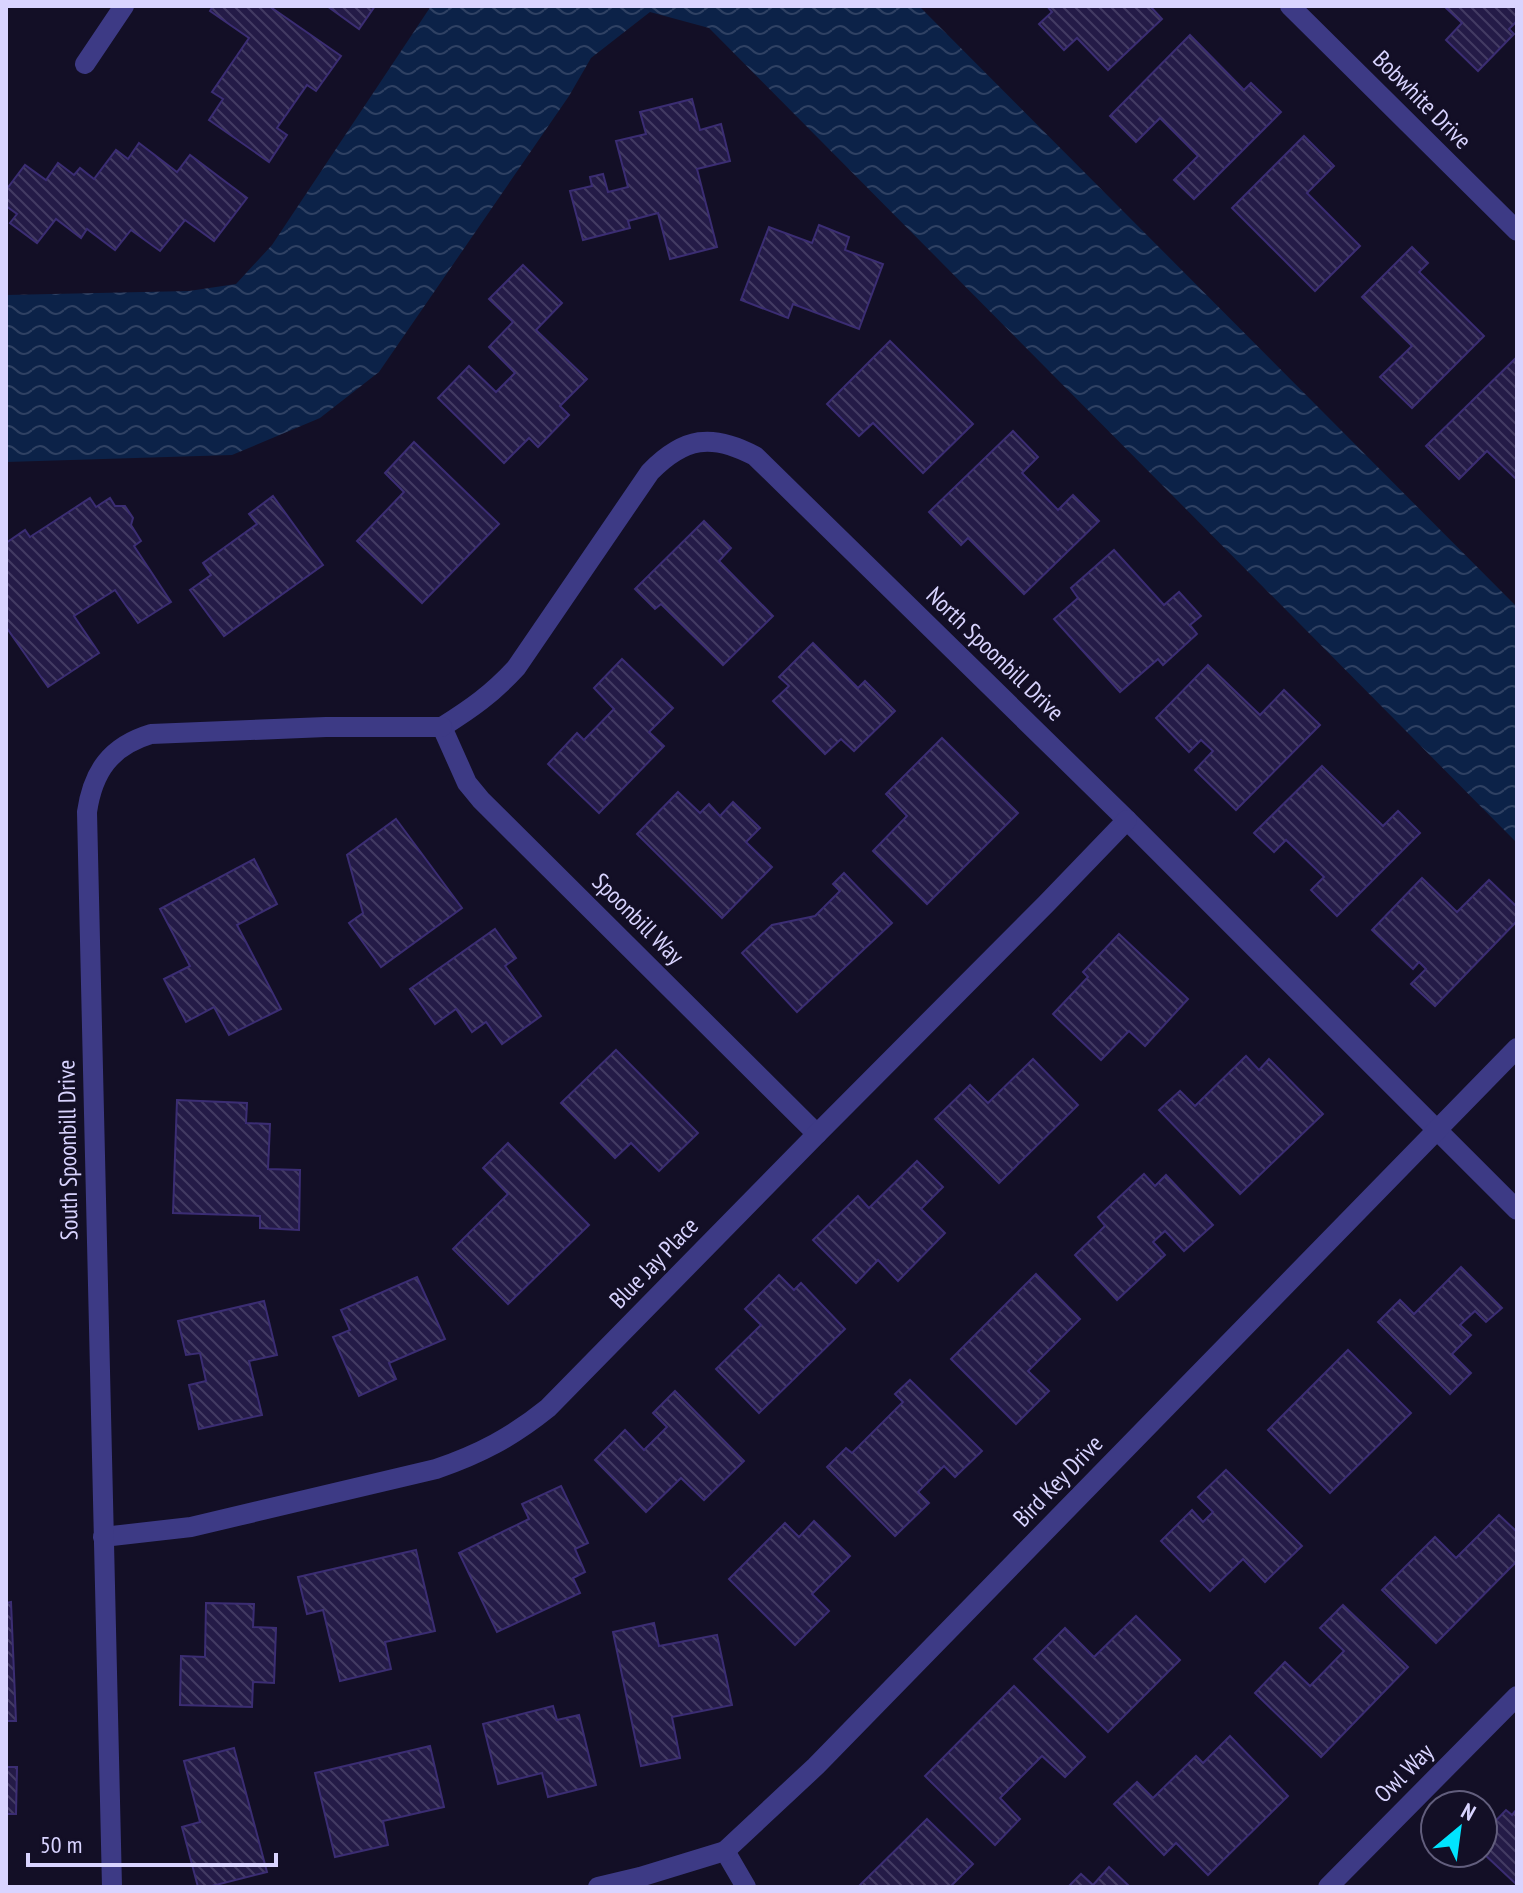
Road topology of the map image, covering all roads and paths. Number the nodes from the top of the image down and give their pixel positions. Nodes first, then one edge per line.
1 (124, 6) edge
2 (1290, 6) edge
3 (85, 64) dead end
4 (1517, 231) edge
5 (442, 727) junction
6 (1127, 820) junction
7 (1517, 1048) edge
8 (1437, 1131) junction
9 (817, 1134) junction
10 (1517, 1210) edge
11 (103, 1537) junction
12 (1517, 1696) edge
13 (725, 1851) junction
14 (112, 1887) edge
15 (598, 1887) edge
16 (746, 1887) edge
17 (1328, 1887) edge

1 - 3 street
2 - 4 street, Bobwhite Drive
5 - 6 street, North Spoonbill Drive
5 - 9 street, Spoonbill Way
5 - 11 street, South Spoonbill Drive
6 - 8 street, North Spoonbill Drive
6 - 9 street, Blue Jay Place
7 - 8 street, Bird Key Drive
8 - 10 street, North Spoonbill Drive
8 - 13 street, Bird Key Drive
9 - 11 street, Blue Jay Place
11 - 14 street, South Spoonbill Drive
12 - 17 street, Owl Way
13 - 15 street, Bird Key Drive
13 - 16 street

